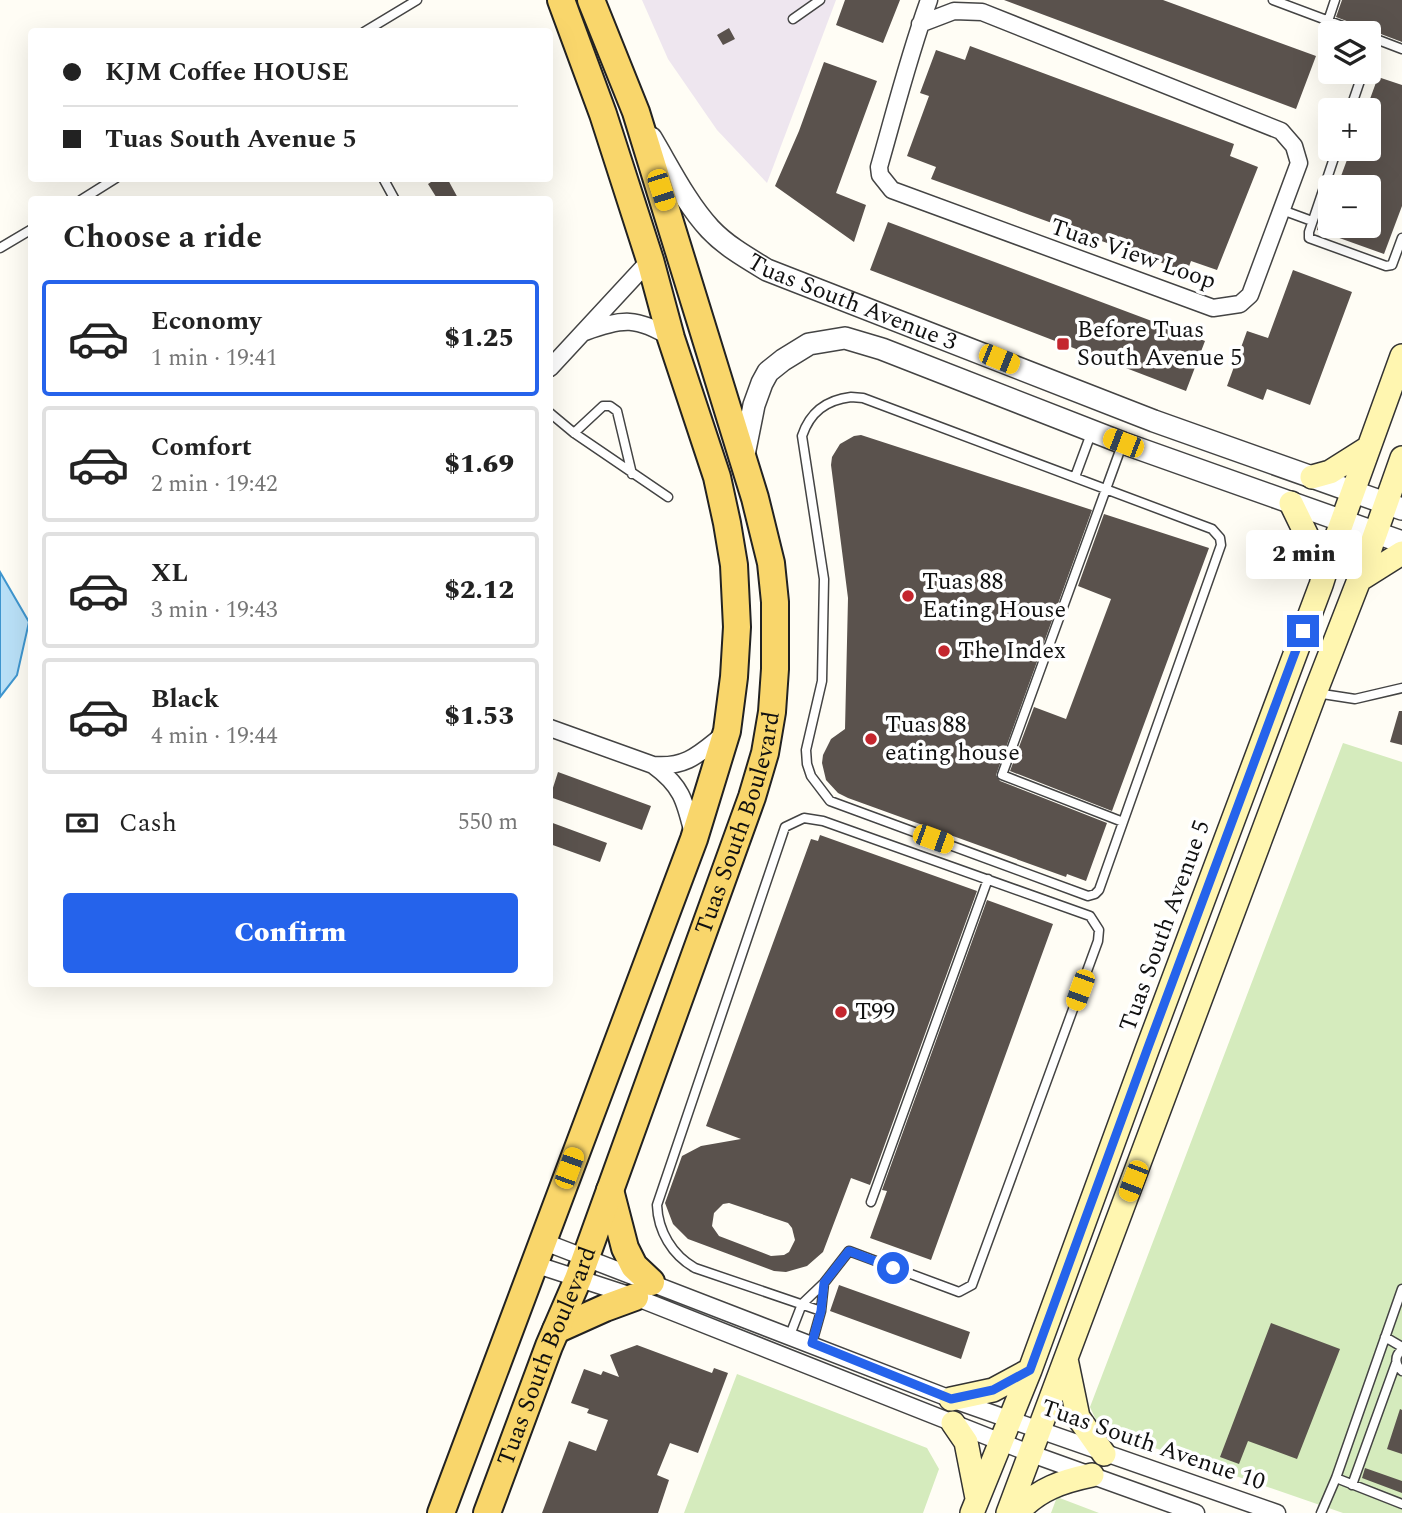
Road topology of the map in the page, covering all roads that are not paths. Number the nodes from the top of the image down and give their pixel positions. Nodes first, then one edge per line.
1 (416, 0) edge
2 (561, 0) edge
3 (591, 0) edge
4 (820, 0) edge
5 (929, 0) edge
6 (1273, 0) edge
7 (1335, 0) edge
8 (976, 6) edge
9 (793, 19) dead end
10 (1328, 21) joint
11 (920, 24) junction
12 (370, 28) edge
13 (1381, 41) edge
14 (1402, 49) edge
15 (636, 112) junction
16 (1333, 161) edge
17 (110, 182) edge
18 (87, 196) edge
19 (1282, 210) junction
20 (1312, 221) junction
21 (28, 231) edge
22 (1402, 238) edge
23 (0, 247) edge
24 (650, 261) junction
25 (579, 335) junction
26 (671, 338) junction
27 (1402, 356) edge
28 (553, 365) edge
29 (553, 416) edge
30 (1092, 431) junction
31 (573, 433) junction
32 (1123, 443) junction
33 (1368, 448) junction
34 (743, 461) junction
35 (1401, 468) edge
36 (632, 474) junction
37 (1312, 477) junction
38 (1075, 478) junction
39 (1105, 490) junction
40 (1353, 490) junction
41 (668, 497) dead end
42 (1291, 503) junction
43 (1394, 506) edge
44 (1342, 521) junction
45 (1376, 533) junction
46 (1402, 542) edge
47 (1402, 553) edge
48 (1325, 573) junction
49 (1359, 580) junction
50 (1402, 688) edge
51 (1315, 693) junction
52 (553, 729) edge
53 (727, 732) junction
54 (653, 765) junction
55 (1123, 822) junction
56 (694, 839) junction
57 (988, 879) junction
58 (610, 1190) junction
59 (871, 1202) dead end
60 (538, 1252) junction
61 (581, 1268) junction
62 (824, 1283) junction
63 (1402, 1289) edge
64 (643, 1290) junction
65 (802, 1304) junction
66 (821, 1311) junction
67 (556, 1331) junction
68 (790, 1335) junction
69 (1385, 1337) junction
70 (812, 1343) junction
71 (1402, 1349) edge
72 (1066, 1359) junction
73 (1399, 1367) edge
74 (1030, 1370) junction
75 (951, 1399) junction
76 (1009, 1420) junction
77 (953, 1423) junction
78 (1039, 1429) junction
79 (1000, 1441) junction
80 (1029, 1453) junction
81 (1104, 1454) junction
82 (1092, 1475) junction
83 (1336, 1478) junction
84 (1352, 1485) junction
85 (1402, 1504) edge
86 (975, 1507) edge
87 (441, 1513) edge
88 (487, 1513) edge
89 (1008, 1513) edge
90 (1017, 1513) edge
91 (1196, 1513) edge
92 (1277, 1513) edge
93 (1321, 1513) edge

1 - 12 lane
2 - 24 main road
3 - 15 main road, Tuas South Avenue 3
4 - 9 lane
5 - 11 street, Tuas View Loop
6 - 10 lane
7 - 10 lane
8 - 11 street, Tuas View Loop
8 - 19 street, Tuas View Loop
11 - 19 street, Tuas View Loop
13 - 14 lane
15 - 34 main road, Tuas South Boulevard
15 - 37 street, Tuas South Avenue 3
16 - 20 lane
17 - 18 lane
19 - 20 lane
20 - 22 lane
21 - 23 lane
24 - 25 street
24 - 26 main road, Tuas South Boulevard
25 - 26 street
25 - 28 street
26 - 53 main road, Tuas South Boulevard
27 - 33 main road, Tuas South Avenue 5
29 - 31 lane
30 - 32 street, Tuas South Avenue 3
30 - 34 street, Tuas South Avenue 3
30 - 38 lane
31 - 36 lane
31 - 36 lane
32 - 39 lane
32 - 42 street, Tuas South Avenue 3
33 - 37 main road
33 - 40 main road, Tuas South Avenue 5
34 - 58 main road, Tuas South Boulevard
35 - 43 main road
36 - 41 lane
37 - 40 street, Tuas South Avenue 3
38 - 39 lane
38 - 55 lane
39 - 55 lane
39 - 55 lane
40 - 43 street, Tuas South Avenue 3
40 - 44 main road, Tuas South Avenue 5
42 - 44 street, Tuas South Avenue 3
42 - 48 main road
43 - 45 main road
44 - 45 street, Tuas South Avenue 3
44 - 48 main road, Tuas South Avenue 5
45 - 46 street, Tuas South Avenue 3
45 - 49 main road
47 - 49 main road
48 - 74 main road, Tuas South Avenue 5
49 - 51 main road
50 - 51 lane
51 - 72 main road
52 - 54 street
53 - 54 street
53 - 56 main road, Tuas South Boulevard
54 - 56 street
56 - 60 main road, Tuas South Boulevard
57 - 59 lane
57 - 62 lane
57 - 65 lane
58 - 61 main road, Tuas South Boulevard
58 - 64 main road
60 - 61 street, Tuas South Avenue 10
60 - 61 street, Tuas South Avenue 10
60 - 87 main road, Tuas South Boulevard
61 - 64 street, Tuas South Avenue 10
61 - 64 street, Tuas South Avenue 10
61 - 67 main road, Tuas South Boulevard
62 - 65 lane
62 - 66 lane
63 - 69 lane
64 - 67 main road
64 - 68 street, Tuas South Avenue 10
64 - 77 street, Tuas South Avenue 10
65 - 66 lane
65 - 68 lane
66 - 70 lane
67 - 88 main road, Tuas South Boulevard
68 - 70 street, Tuas South Avenue 10
69 - 71 lane
69 - 83 lane
70 - 75 street, Tuas South Avenue 10
71 - 73 lane
72 - 78 main road
72 - 81 main road
73 - 84 lane
74 - 75 main road
74 - 76 main road, Tuas South Avenue 5
75 - 76 street, Tuas South Avenue 10
76 - 78 street, Tuas South Avenue 10
76 - 79 main road, Tuas South Avenue 5
77 - 79 street, Tuas South Avenue 10
77 - 86 main road
78 - 80 main road
78 - 81 street, Tuas South Avenue 10
79 - 80 street, Tuas South Avenue 10
79 - 86 main road, Tuas South Avenue 5
80 - 82 street, Tuas South Avenue 10
80 - 89 main road
81 - 92 street, Tuas South Avenue 10
82 - 90 main road
82 - 91 street, Tuas South Avenue 10
83 - 84 lane
83 - 93 lane
84 - 85 lane

